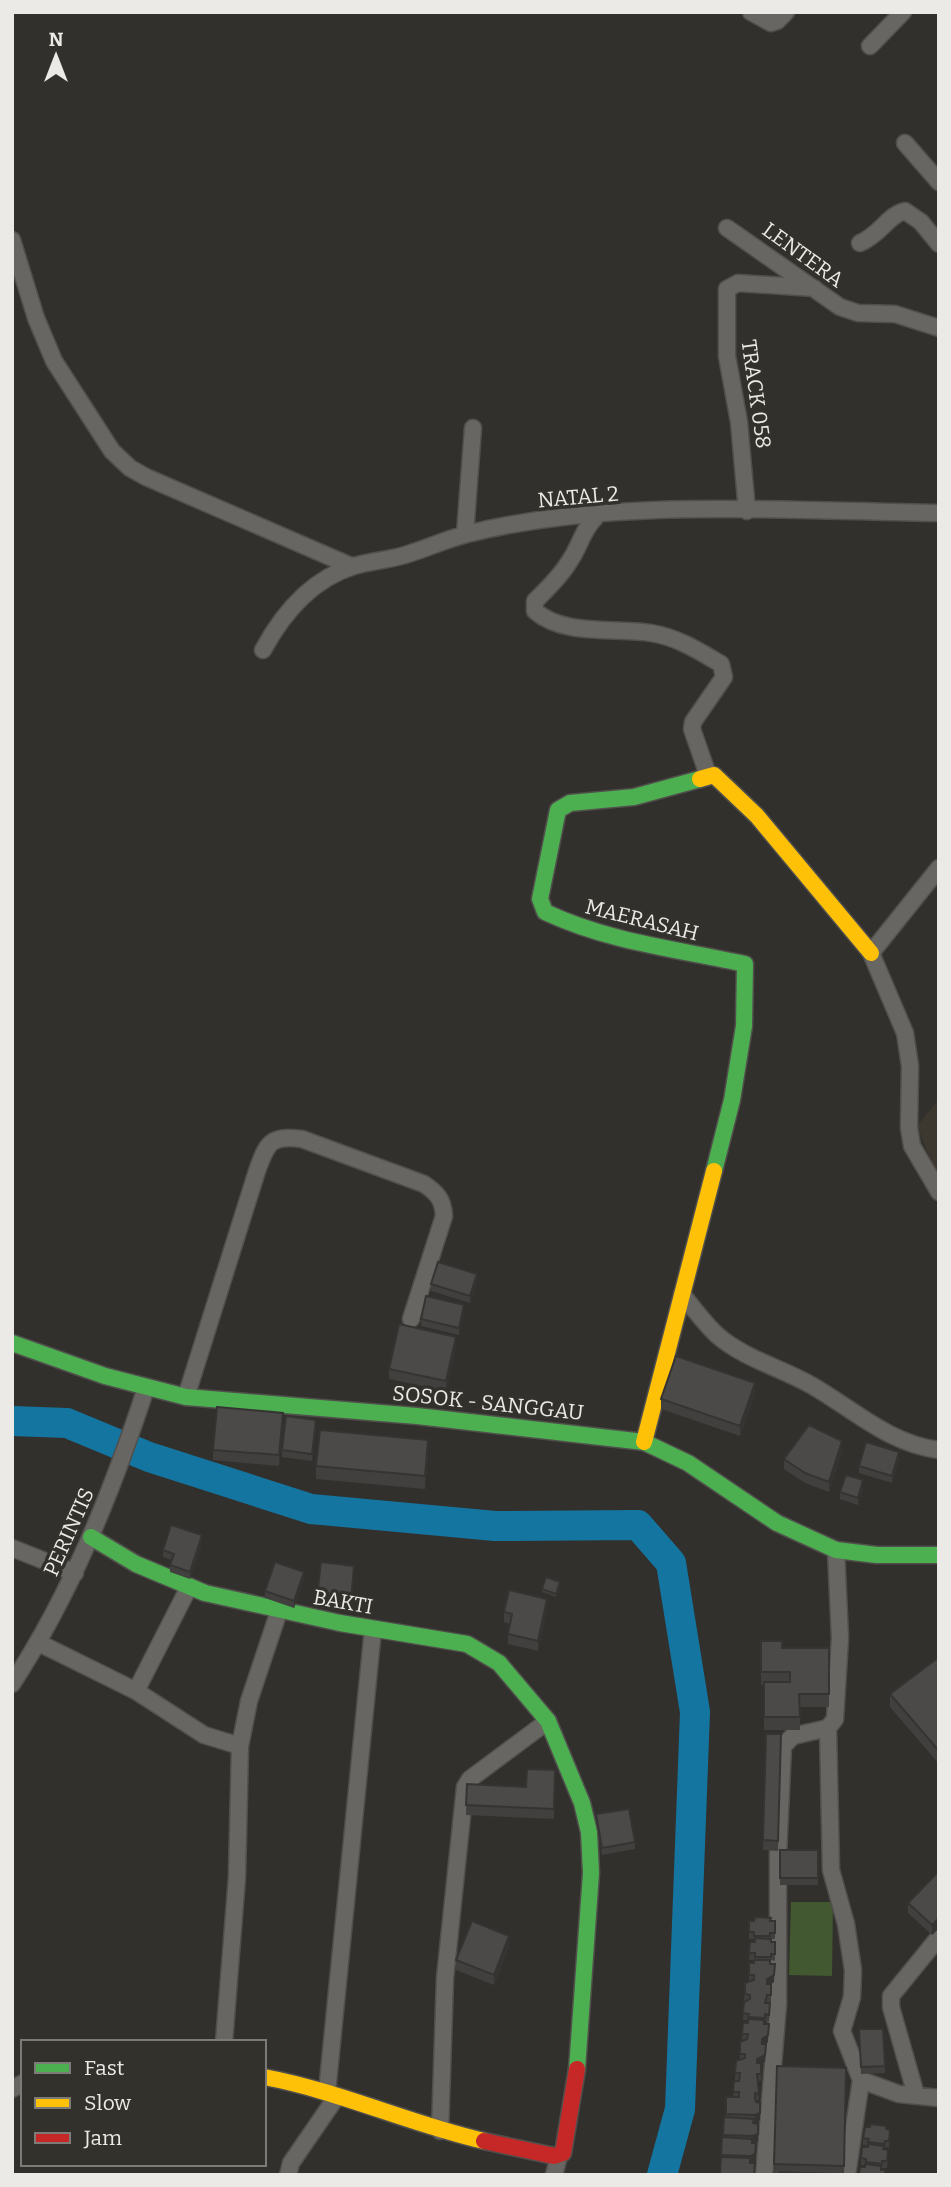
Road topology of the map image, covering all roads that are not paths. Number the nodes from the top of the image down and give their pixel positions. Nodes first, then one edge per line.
1 (751, 12) edge
2 (786, 12) edge
3 (903, 12) edge
4 (870, 46) dead end
5 (905, 143) dead end
6 (939, 182) edge
7 (727, 228) dead end
8 (12, 240) edge
9 (860, 243) dead end
10 (939, 244) edge
11 (814, 288) junction
12 (939, 328) edge
13 (473, 428) dead end
14 (747, 511) junction
15 (939, 513) edge
16 (599, 514) junction
17 (465, 534) junction
18 (351, 566) junction
19 (263, 650) dead end
20 (708, 775) junction
21 (939, 868) edge
22 (871, 953) junction
23 (939, 1192) edge
24 (682, 1294) junction
25 (411, 1319) dead end
26 (12, 1343) edge
27 (146, 1388) junction
28 (186, 1397) junction
29 (644, 1442) junction
30 (939, 1450) edge
31 (91, 1537) junction
32 (12, 1548) edge
33 (836, 1550) junction
34 (939, 1555) edge
35 (75, 1573) junction
36 (189, 1587) junction
37 (279, 1611) junction
38 (373, 1629) junction
39 (39, 1643) junction
40 (12, 1684) edge
41 (135, 1691) junction
42 (548, 1721) junction
43 (828, 1728) junction
44 (240, 1746) junction
45 (939, 1937) edge
46 (224, 2040) edge
47 (266, 2078) edge
48 (861, 2080) junction
49 (332, 2094) junction
50 (916, 2095) junction
51 (939, 2098) edge
52 (440, 2130) junction
53 (559, 2156) junction
54 (288, 2175) edge
55 (554, 2175) edge
56 (764, 2175) edge
57 (847, 2175) edge

1 - 2 street
3 - 4 street
5 - 6 street
7 - 11 street, LENTERA
8 - 18 street
9 - 10 street
11 - 12 street, LENTERA
11 - 14 street, TRACK 058
13 - 17 street
14 - 15 street, NATAL 2
14 - 16 street, NATAL 2
16 - 17 street, NATAL 2
16 - 20 street
17 - 18 street, NATAL 2
18 - 19 street, NATAL 2
20 - 22 main road
20 - 24 main road, MAERASAH
21 - 22 street
22 - 23 street
24 - 29 main road, MAERASAH
24 - 30 street
25 - 28 street
26 - 27 main road, SOSOK - SANGGAU
27 - 28 main road, SOSOK - SANGGAU
27 - 31 street, PERINTIS
28 - 29 main road, SOSOK - SANGGAU
29 - 33 main road, SOSOK - SANGGAU
31 - 35 street, PERINTIS
31 - 36 main road, BAKTI
32 - 35 street
33 - 34 main road, SOSOK - SANGGAU
33 - 43 street
35 - 39 street, PERINTIS
36 - 37 main road, BAKTI
36 - 41 street
37 - 38 main road, BAKTI
37 - 44 street
38 - 42 main road, BAKTI
38 - 49 street
39 - 40 street, PERINTIS
39 - 41 street
41 - 44 street
42 - 52 street
42 - 53 main road, BAKTI
43 - 48 street
43 - 56 street
44 - 46 street
45 - 50 street
47 - 49 main road
48 - 50 street
48 - 57 street
49 - 52 main road
49 - 54 street
50 - 51 street
52 - 53 main road
53 - 55 street

